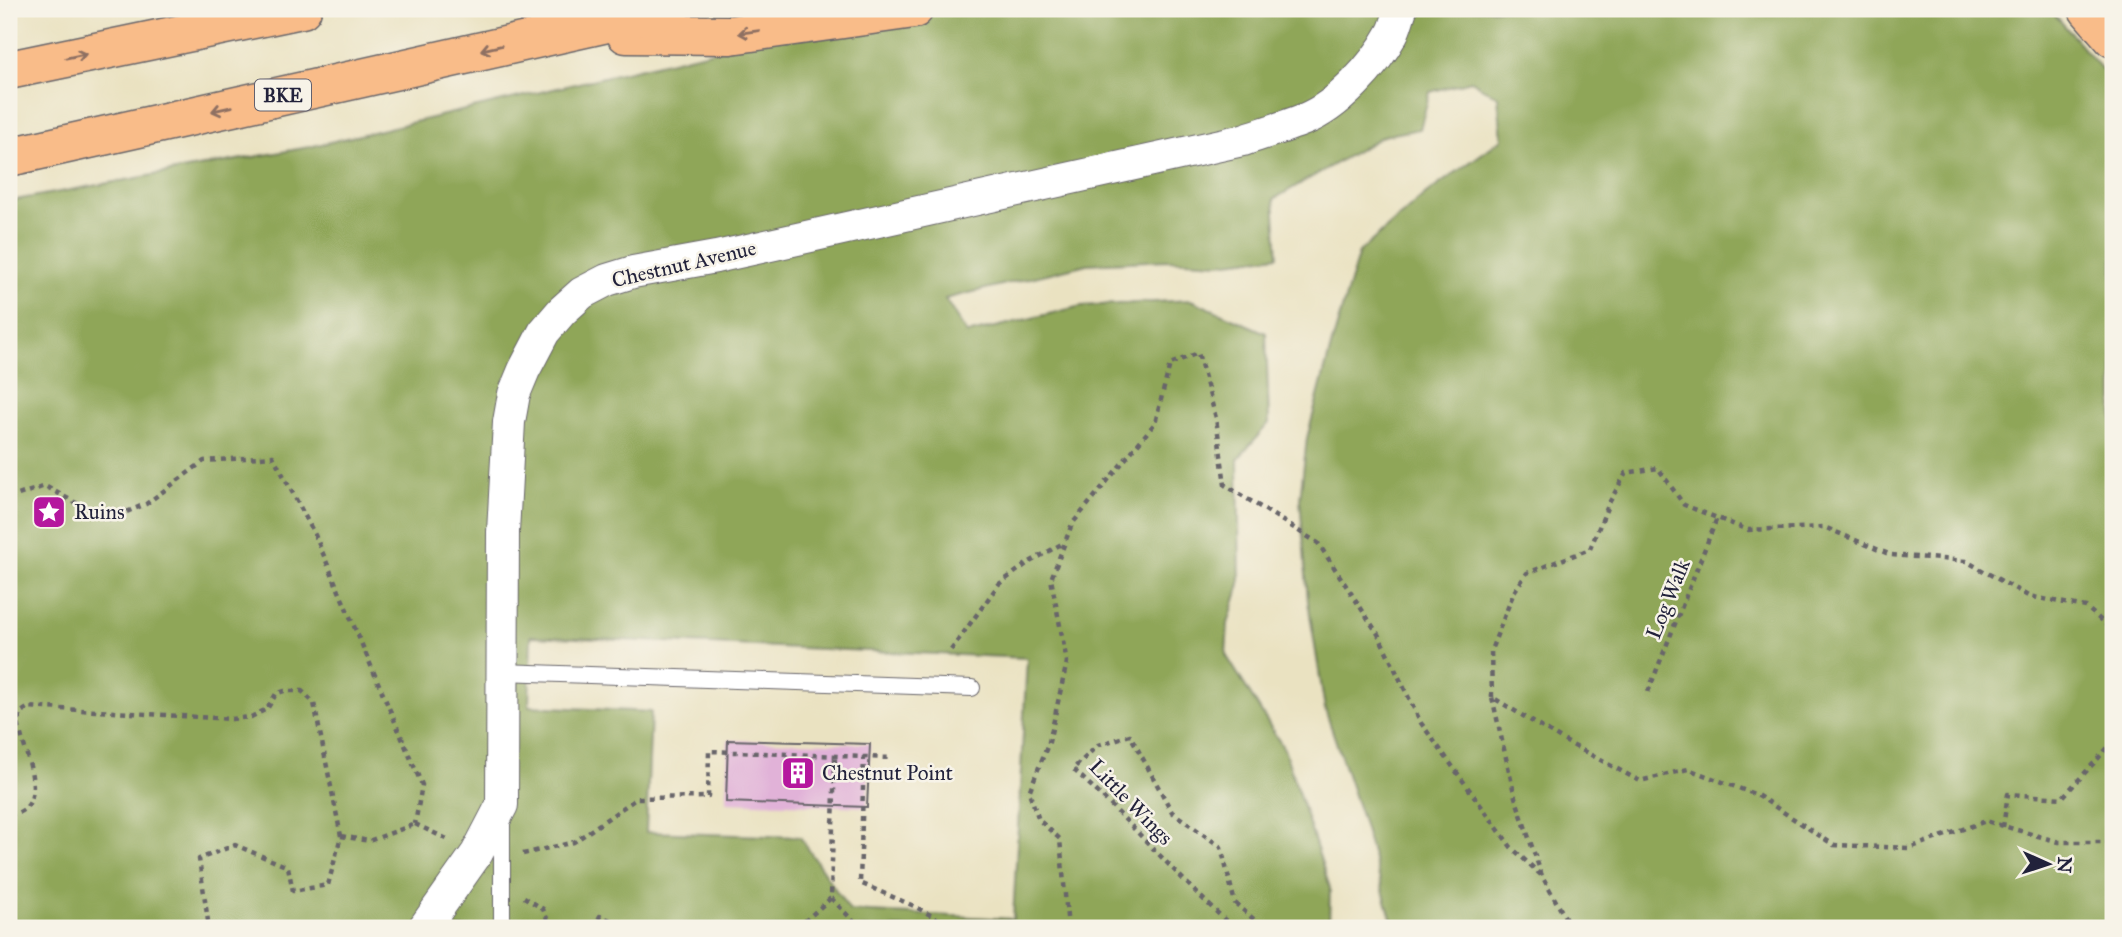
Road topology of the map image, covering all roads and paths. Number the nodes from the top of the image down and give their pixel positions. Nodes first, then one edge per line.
1 (302, 9) edge
2 (670, 9) edge
3 (914, 9) edge
4 (1401, 9) edge
5 (2088, 9) edge
6 (558, 33) junction
7 (2113, 38) edge
8 (9, 70) edge
9 (9, 156) edge
10 (9, 498) edge
11 (1717, 518) junction
12 (1065, 541) junction
13 (2113, 631) edge
14 (951, 649) dead end
15 (502, 672) junction
16 (972, 688) dead end
17 (1648, 692) dead end
18 (1492, 697) junction
19 (2113, 742) edge
20 (835, 755) junction
21 (864, 756) junction
22 (891, 758) dead end
23 (502, 805) junction
24 (9, 815) edge
25 (2003, 827) junction
26 (341, 836) junction
27 (2113, 842) edge
28 (502, 860) junction
29 (1542, 876) junction
30 (503, 883) junction
31 (831, 898) junction
32 (209, 928) edge
33 (424, 928) edge
34 (502, 928) edge
35 (551, 928) edge
36 (594, 928) edge
37 (621, 928) edge
38 (797, 928) edge
39 (860, 928) edge
40 (954, 928) edge
41 (1068, 928) edge
42 (1234, 928) edge
43 (1264, 928) edge
44 (1572, 928) edge

8 -> 1 highway
2 - 6 highway, BKE
3 -> 6 highway
4 - 15 street, Chestnut Avenue
5 - 7 highway
6 -> 9 highway, BKE
10 - 26 path
11 - 13 path
11 - 17 path, Log Walk
11 - 18 path
12 - 14 path
12 - 29 path
12 - 41 path
15 - 16 lane
15 - 23 street, Chestnut Avenue
18 - 25 path
18 - 29 path
19 - 25 path
20 - 21 path
20 - 28 path
20 - 31 path
21 - 22 path
21 - 40 path
23 - 28 lane
23 - 33 street, Chestnut Avenue
24 - 26 path
25 - 27 path
26 - 32 path
28 - 30 lane
29 - 44 path
30 - 34 lane
30 - 35 path
31 - 38 path
31 - 39 path
36 - 37 path
42 - 43 path, Little Wings

